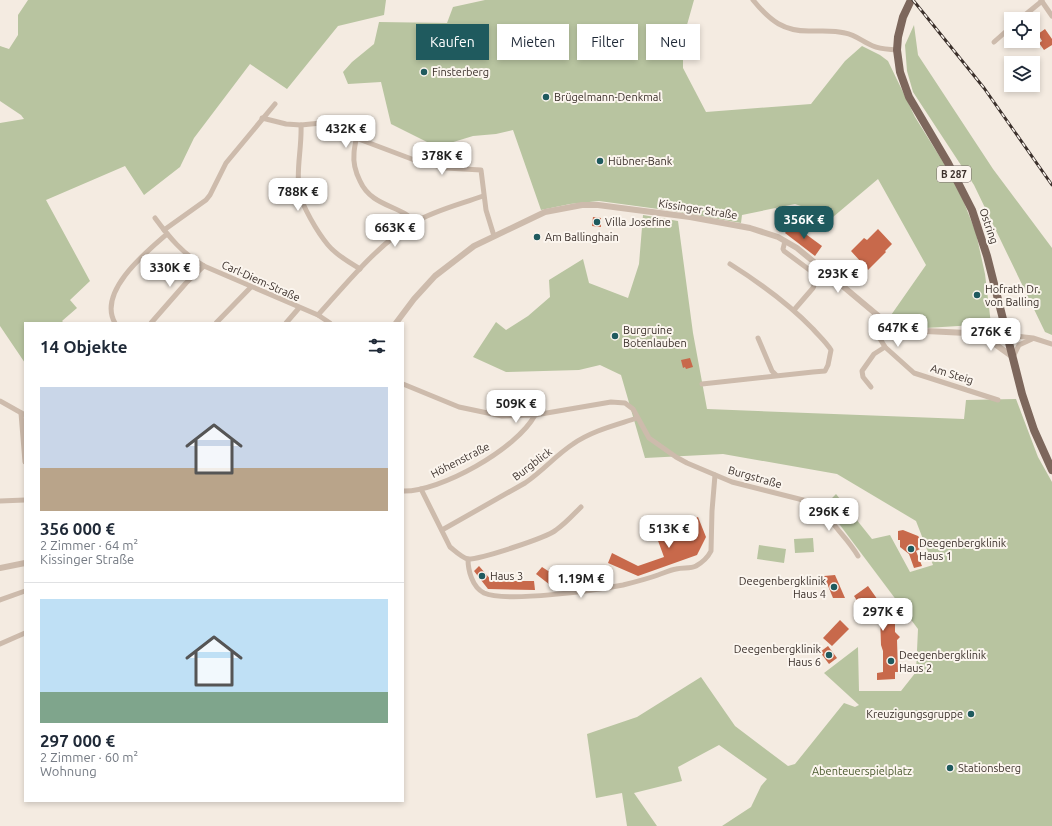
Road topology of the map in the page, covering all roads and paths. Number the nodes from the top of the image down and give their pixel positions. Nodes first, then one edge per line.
1 (752, 0) edge
2 (911, 0) edge
3 (1041, 0) edge
4 (1028, 12) edge
5 (1052, 16) edge
6 (1004, 33) edge
7 (994, 42) dead end
8 (897, 50) junction
9 (276, 104) dead end
10 (262, 118) junction
11 (301, 125) junction
12 (356, 138) junction
13 (483, 196) junction
14 (155, 218) dead end
15 (415, 223) junction
16 (165, 232) junction
17 (494, 236) junction
18 (785, 241) junction
19 (730, 264) dead end
20 (204, 266) junction
21 (360, 269) junction
22 (251, 287) junction
23 (299, 308) junction
24 (794, 310) junction
25 (318, 315) junction
26 (882, 319) junction
27 (115, 322) edge
28 (152, 322) edge
29 (217, 322) edge
30 (287, 322) edge
31 (328, 322) edge
32 (397, 322) edge
33 (980, 333) junction
34 (1007, 335) junction
35 (758, 338) dead end
36 (1033, 338) junction
37 (1052, 344) edge
38 (885, 347) junction
39 (1013, 357) junction
40 (776, 375) junction
41 (404, 384) edge
42 (702, 384) dead end
43 (872, 387) dead end
44 (998, 400) dead end
45 (0, 401) edge
46 (23, 414) edge
47 (535, 416) junction
48 (637, 418) junction
49 (24, 438) edge
50 (1052, 470) edge
51 (715, 475) junction
52 (421, 489) junction
53 (404, 491) edge
54 (24, 500) edge
55 (0, 501) edge
56 (581, 507) dead end
57 (442, 530) junction
58 (858, 556) dead end
59 (468, 559) junction
60 (24, 563) edge
61 (0, 568) edge
62 (24, 591) edge
63 (0, 600) edge
64 (24, 633) edge
65 (0, 644) edge

1 - 8 street
2 - 8 main road, Ostring / B 287
3 - 4 street
3 - 5 street
6 - 7 street
8 - 34 main road, Ostring / B 287
9 - 10 street
10 - 11 street
10 - 16 street
11 - 12 street
11 - 21 street
12 - 13 street
12 - 15 street
13 - 15 street
13 - 17 street
14 - 16 street, Carl-Diem-Straße
15 - 21 street
16 - 20 street, Carl-Diem-Straße
16 - 27 street
17 - 18 street, Kissinger Straße
17 - 32 street, Kissinger Straße
18 - 24 street
18 - 26 street, Kissinger Straße
19 - 24 street
20 - 22 street, Carl-Diem-Straße
20 - 28 street
21 - 25 street
22 - 23 street, Carl-Diem-Straße
22 - 29 street
23 - 25 street, Carl-Diem-Straße
23 - 30 street
24 - 40 street
25 - 31 street, Carl-Diem-Straße
26 - 33 street, Kissinger Straße
26 - 38 street, Am Steig
33 - 34 street, Kissinger Straße
33 - 39 street
34 - 36 street
34 - 39 main road, Ostring / B 287
35 - 40 street
36 - 37 street
36 - 39 street
38 - 43 street
38 - 44 street, Am Steig
39 - 50 main road, Ostring / B 287
40 - 42 street
41 - 47 street, Burgstraße
45 - 46 street
46 - 49 street
47 - 48 street, Burgstraße
47 - 52 street, Höhenstraße
48 - 51 street, Burgstraße
48 - 57 street, Burgblick
51 - 58 street, Burgstraße
51 - 59 street, Burgstraße
52 - 53 street, Höhenstraße
52 - 57 street
54 - 55 street
56 - 59 street
57 - 59 street
60 - 61 street
62 - 63 street
64 - 65 street

